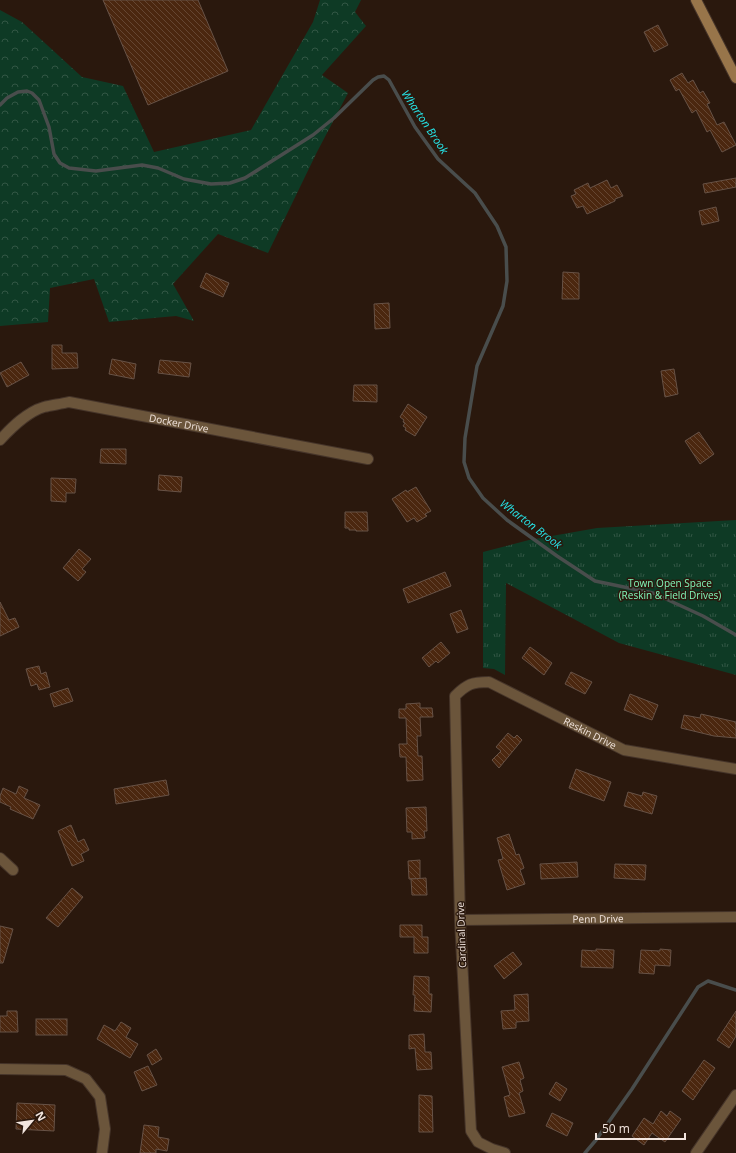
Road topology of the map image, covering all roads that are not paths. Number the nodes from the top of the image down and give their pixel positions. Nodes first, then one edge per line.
1 (696, 0) edge
2 (736, 78) edge
3 (0, 440) edge
4 (368, 459) dead end
5 (455, 696) joint
6 (736, 769) edge
7 (0, 858) edge
8 (12, 870) dead end
9 (736, 917) edge
10 (460, 920) junction
11 (0, 1069) edge
12 (736, 1095) edge
13 (102, 1153) edge
14 (505, 1153) edge
15 (696, 1153) edge

1 - 2 main road
3 - 4 street, Docker Drive
5 - 6 street, Reskin Drive
5 - 10 street, Cardinal Drive
7 - 8 street
9 - 10 street, Penn Drive
10 - 14 street, Cardinal Drive
11 - 13 street
12 - 15 street

